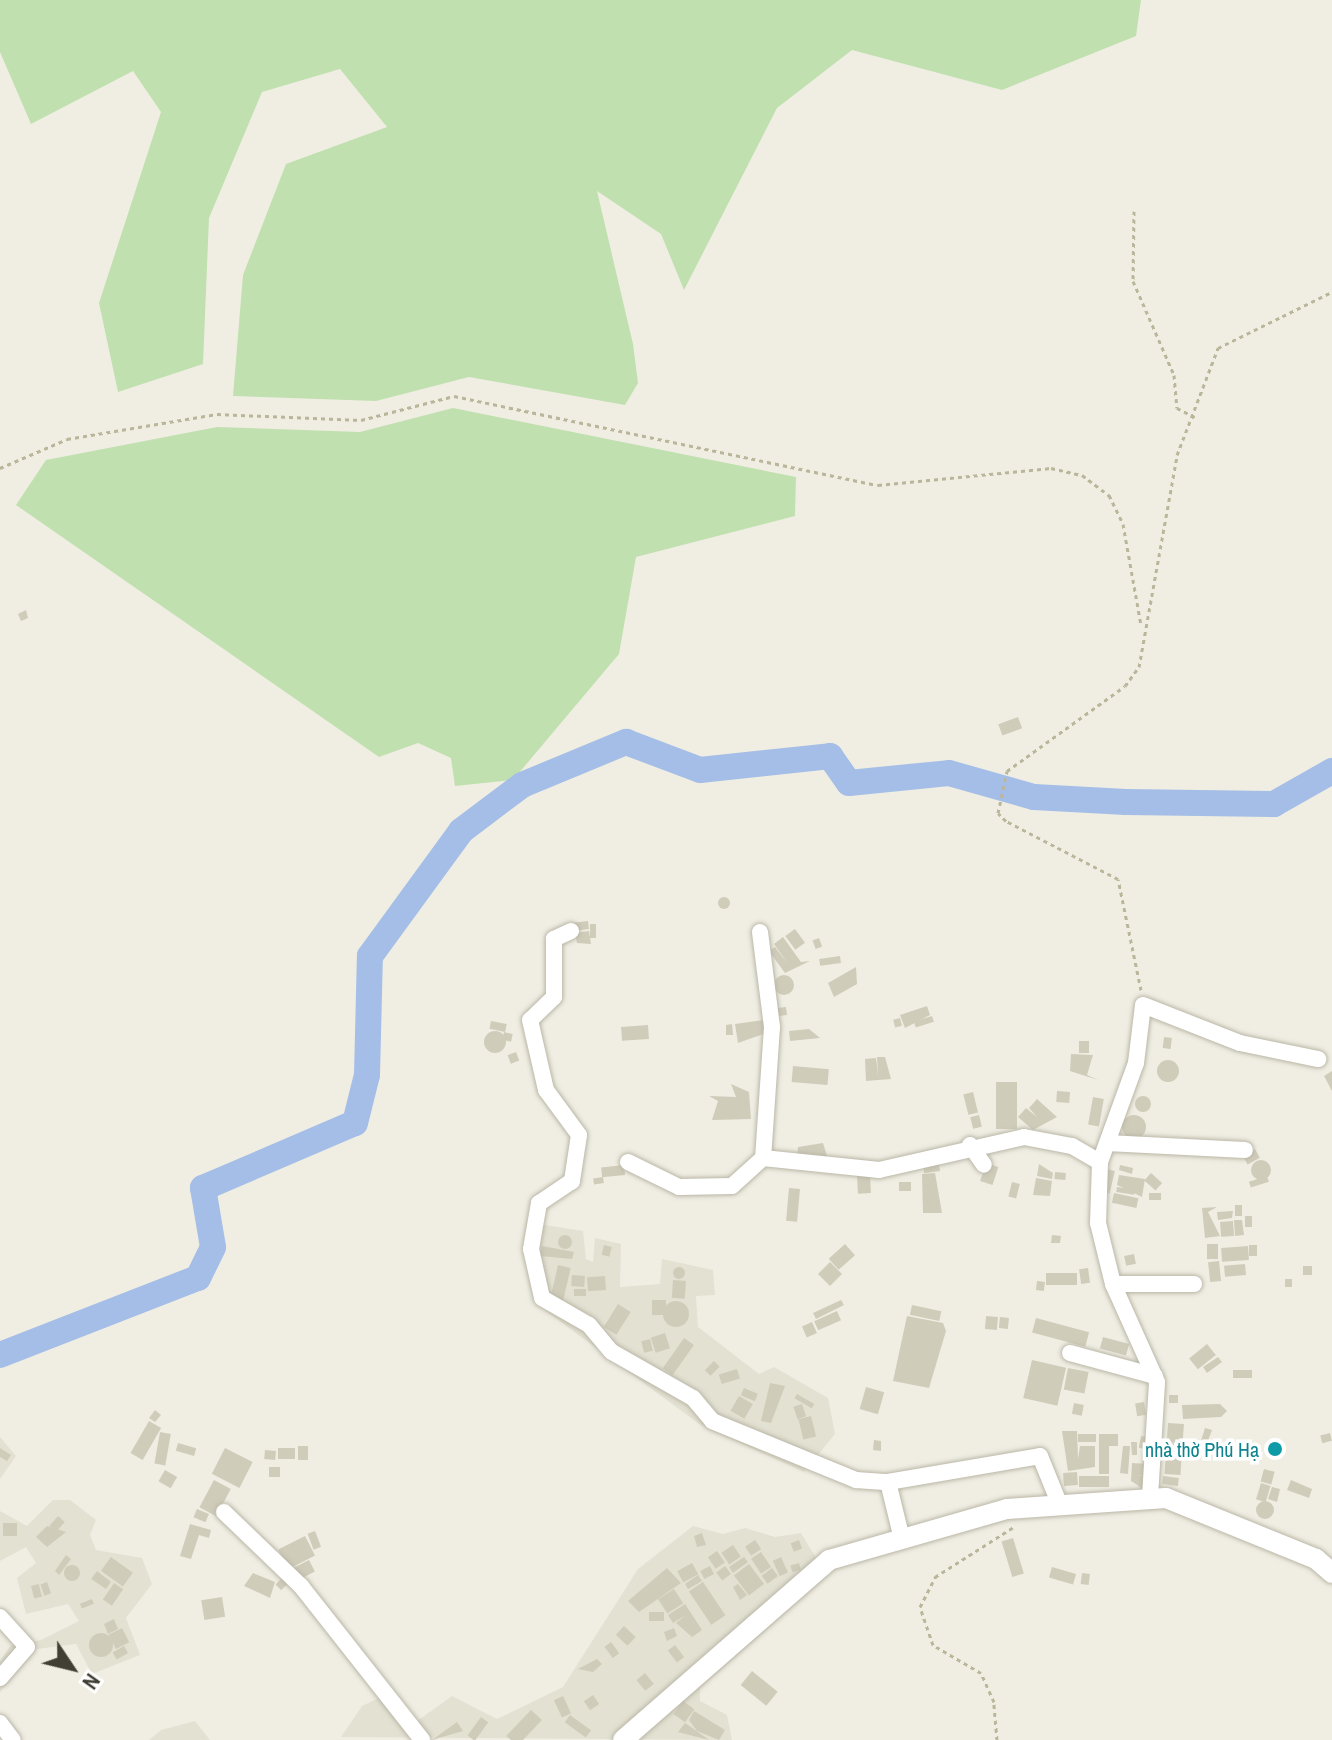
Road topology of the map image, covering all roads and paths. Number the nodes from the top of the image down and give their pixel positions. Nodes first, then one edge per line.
1 (1134, 211) dead end
2 (1332, 292) edge
3 (1195, 417) junction
4 (0, 468) edge
5 (1141, 625) junction
6 (571, 931) dead end
7 (760, 932) dead end
8 (1143, 1005) junction
9 (1318, 1059) dead end
10 (1107, 1143) junction
11 (970, 1145) junction
12 (1245, 1150) dead end
13 (763, 1158) junction
14 (628, 1162) dead end
15 (1100, 1162) junction
16 (984, 1165) dead end
17 (1113, 1284) junction
18 (1194, 1284) dead end
19 (1070, 1353) dead end
20 (1155, 1376) junction
21 (888, 1482) junction
22 (1150, 1497) junction
23 (1059, 1503) junction
24 (224, 1512) dead end
25 (1024, 1520) dead end
26 (902, 1539) junction
27 (1332, 1573) edge
28 (0, 1617) edge
29 (0, 1678) edge
30 (0, 1723) edge
31 (13, 1740) edge
32 (422, 1740) edge
33 (623, 1740) edge
34 (997, 1740) edge

1 - 3 path
2 - 3 path
3 - 5 path
4 - 5 path
5 - 8 path
6 - 21 street
7 - 13 street
8 - 9 street
8 - 10 street
10 - 12 street
10 - 15 street
11 - 13 street
11 - 15 street
11 - 16 street
13 - 14 street
15 - 17 street
17 - 18 street
17 - 20 street
19 - 20 street
20 - 22 street
21 - 23 street
21 - 26 street
22 - 23 street
22 - 27 street
23 - 26 street
24 - 32 street
25 - 34 path
26 - 33 street
28 - 29 street
30 - 31 street

